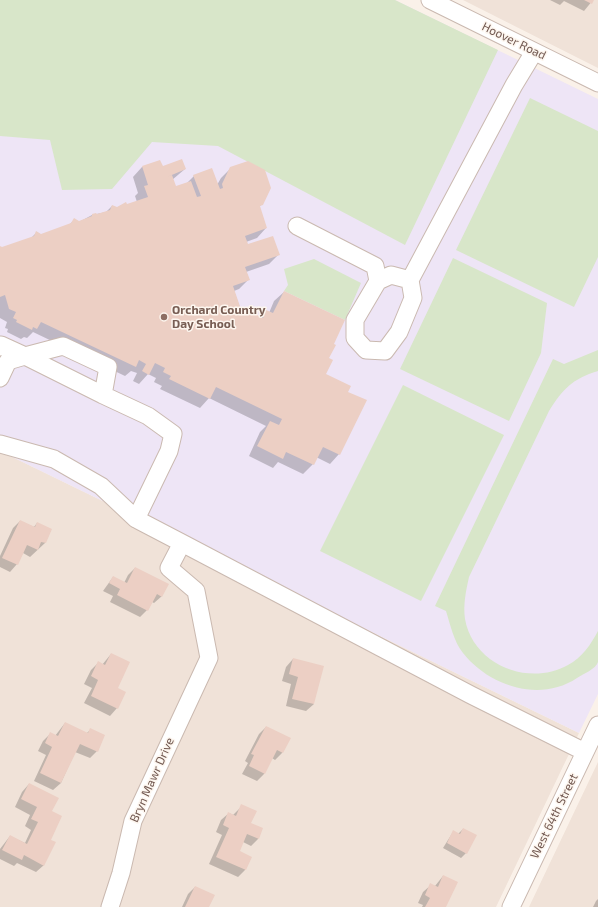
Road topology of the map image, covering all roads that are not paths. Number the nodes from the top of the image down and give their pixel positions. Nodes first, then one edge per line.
1 (430, 0) edge
2 (534, 52) junction
3 (598, 83) edge
4 (297, 226) dead end
5 (410, 280) junction
6 (378, 281) junction
7 (0, 346) edge
8 (25, 356) junction
9 (0, 378) edge
10 (103, 395) junction
11 (0, 444) edge
12 (136, 519) junction
13 (182, 543) junction
14 (598, 725) edge
15 (585, 752) junction
16 (110, 907) edge
17 (511, 907) edge

1 - 2 street, Hoover Road
2 - 3 street, Hoover Road
2 - 5 street
4 - 6 street
5 - 6 street
5 - 6 street
7 - 8 street
8 - 9 street
8 - 10 street
8 - 10 street
10 - 12 street
11 - 12 street
12 - 13 street
13 - 15 street
13 - 16 street, Bryn Mawr Drive
14 - 15 street, West 64th Street
15 - 17 street, West 64th Street

